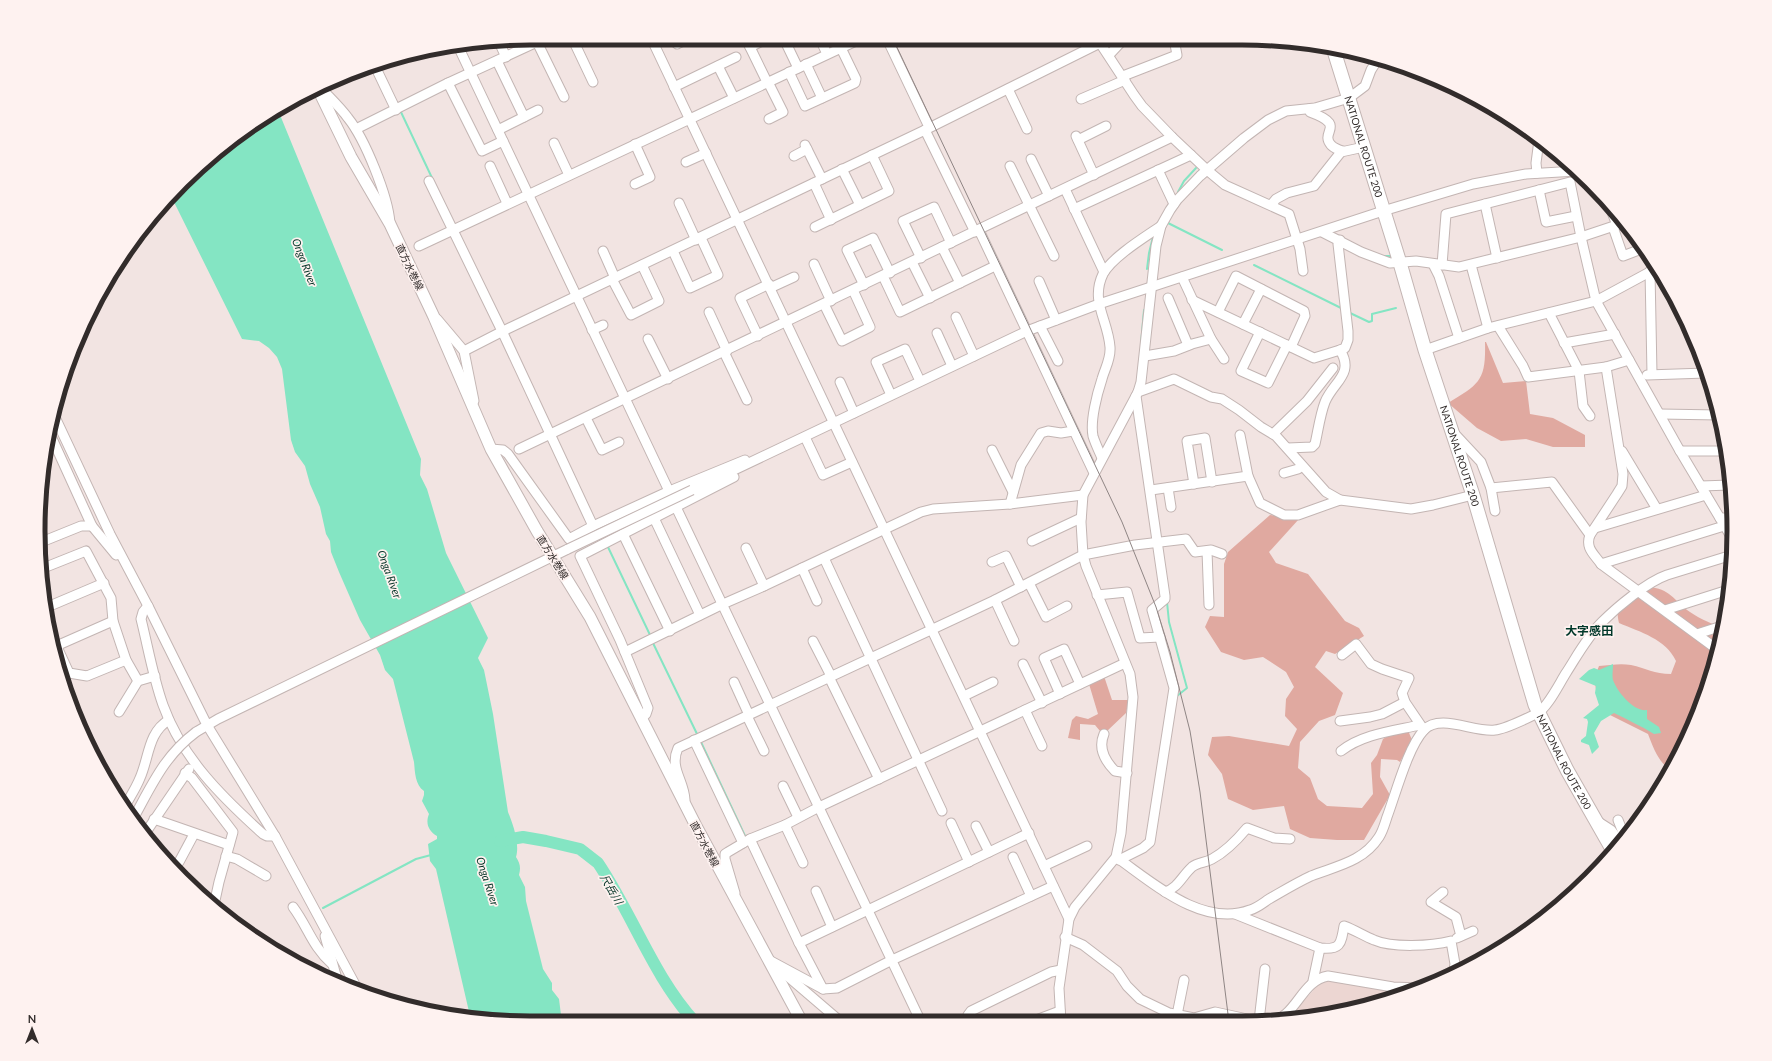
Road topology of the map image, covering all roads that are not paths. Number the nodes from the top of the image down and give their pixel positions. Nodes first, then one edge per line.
1 (531, 45) edge
2 (538, 45) edge
3 (576, 45) edge
4 (654, 45) edge
5 (749, 45) edge
6 (788, 45) edge
7 (823, 45) edge
8 (847, 45) edge
9 (890, 45) edge
10 (1091, 45) edge
11 (1102, 45) edge
12 (1118, 45) edge
13 (1175, 45) edge
14 (501, 46) edge
15 (841, 48) junction
16 (459, 50) edge
17 (827, 54) junction
18 (1335, 54) edge
19 (1109, 55) junction
20 (506, 57) junction
21 (736, 57) dead end
22 (497, 61) junction
23 (1375, 64) edge
24 (718, 66) junction
25 (802, 66) junction
26 (377, 70) edge
27 (789, 72) junction
28 (468, 74) junction
29 (1124, 78) junction
30 (594, 82) dead end
31 (768, 82) junction
32 (448, 83) junction
33 (674, 87) junction
34 (1008, 89) junction
35 (323, 92) edge
36 (321, 93) edge
37 (564, 97) dead end
38 (734, 98) junction
39 (822, 98) junction
40 (1349, 98) junction
41 (1081, 99) dead end
42 (1309, 108) junction
43 (398, 109) junction
44 (538, 110) dead end
45 (524, 117) junction
46 (689, 118) junction
47 (769, 119) dead end
48 (1106, 126) dead end
49 (927, 128) junction
50 (1027, 128) dead end
51 (356, 129) junction
52 (498, 130) junction
53 (1172, 137) junction
54 (501, 142) junction
55 (554, 143) dead end
56 (635, 144) junction
57 (1538, 146) edge
58 (1364, 147) junction
59 (1342, 151) junction
60 (706, 153) junction
61 (872, 155) junction
62 (1190, 155) junction
63 (794, 156) dead end
64 (1032, 159) dead end
65 (686, 162) dead end
66 (490, 166) dead end
67 (1010, 166) dead end
68 (842, 169) junction
69 (1158, 170) junction
70 (1207, 170) junction
71 (1567, 170) edge
72 (1537, 173) junction
73 (1571, 173) edge
74 (569, 175) junction
75 (1094, 175) junction
76 (429, 181) dead end
77 (818, 181) junction
78 (1570, 182) junction
79 (635, 184) dead end
80 (1065, 189) junction
81 (1538, 190) junction
82 (526, 194) junction
83 (1049, 196) junction
84 (507, 203) junction
85 (678, 203) dead end
86 (1174, 204) junction
87 (1485, 204) junction
88 (860, 205) junction
89 (1271, 205) junction
90 (1029, 206) junction
91 (1074, 209) junction
92 (1383, 211) junction
93 (1576, 216) junction
94 (738, 219) junction
95 (831, 220) junction
96 (390, 224) junction
97 (1618, 225) edge
98 (1161, 226) junction
99 (815, 227) dead end
100 (455, 229) junction
101 (977, 231) junction
102 (1322, 232) junction
103 (1581, 238) junction
104 (698, 239) junction
105 (1298, 239) junction
106 (1340, 240) junction
107 (951, 243) junction
108 (419, 246) dead end
109 (942, 248) junction
110 (1638, 250) edge
111 (603, 251) dead end
112 (673, 251) junction
113 (1054, 256) dead end
114 (1398, 257) junction
115 (921, 258) junction
116 (1497, 258) junction
117 (912, 262) junction
118 (814, 264) dead end
119 (1437, 264) junction
120 (642, 265) junction
121 (1471, 265) junction
122 (995, 266) junction
123 (1303, 271) dead end
124 (1652, 271) edge
125 (1104, 272) junction
126 (886, 274) junction
127 (1654, 275) edge
128 (794, 277) dead end
129 (1182, 277) junction
130 (614, 279) junction
131 (1039, 281) dead end
132 (960, 283) junction
133 (864, 285) junction
134 (769, 286) junction
135 (1151, 287) junction
136 (1261, 289) junction
137 (853, 290) junction
138 (574, 297) junction
139 (930, 298) junction
140 (1168, 298) dead end
141 (1192, 300) junction
142 (1596, 301) junction
143 (828, 302) junction
144 (1099, 304) junction
145 (709, 312) dead end
146 (1218, 312) junction
147 (1549, 313) junction
148 (434, 317) junction
149 (956, 317) dead end
150 (1056, 320) junction
151 (786, 322) junction
152 (1243, 324) junction
153 (603, 325) dead end
154 (1040, 326) junction
155 (1498, 326) junction
156 (1488, 328) junction
157 (503, 330) junction
158 (592, 330) junction
159 (1027, 331) junction
160 (1260, 332) junction
161 (937, 333) dead end
162 (1615, 334) junction
163 (758, 336) junction
164 (1459, 338) junction
165 (648, 339) dead end
166 (1211, 339) junction
167 (1564, 342) junction
168 (1188, 345) junction
169 (1289, 346) junction
170 (464, 350) junction
171 (1340, 350) junction
172 (1425, 350) junction
173 (726, 351) junction
174 (974, 356) junction
175 (1144, 356) junction
176 (1224, 359) dead end
177 (1629, 360) junction
178 (1058, 361) dead end
179 (952, 366) junction
180 (1606, 367) junction
181 (1333, 368) dead end
182 (1579, 371) junction
183 (1652, 374) junction
184 (1701, 374) edge
185 (1638, 375) junction
186 (668, 379) junction
187 (920, 381) junction
188 (840, 382) dead end
189 (1137, 394) junction
190 (891, 395) junction
191 (623, 400) junction
192 (747, 400) dead end
193 (475, 411) junction
194 (854, 413) junction
195 (1660, 414) junction
196 (1713, 415) edge
197 (1590, 416) dead end
198 (586, 418) junction
199 (834, 422) junction
200 (57, 423) edge
201 (1452, 430) junction
202 (1073, 431) junction
203 (552, 434) junction
204 (1273, 434) junction
205 (1240, 435) dead end
206 (804, 436) junction
207 (619, 442) dead end
208 (52, 446) edge
209 (1619, 446) junction
210 (1288, 448) junction
211 (491, 449) junction
212 (519, 449) dead end
213 (992, 450) dead end
214 (1680, 451) junction
215 (1720, 451) edge
216 (769, 454) junction
217 (1102, 458) junction
218 (852, 462) junction
219 (1302, 466) junction
220 (1094, 473) junction
221 (1284, 473) dead end
222 (1248, 476) junction
223 (1212, 482) junction
224 (1194, 484) junction
225 (1700, 486) junction
226 (1725, 486) edge
227 (1168, 488) junction
228 (1491, 488) junction
229 (1150, 490) junction
230 (667, 492) junction
231 (1012, 492) junction
232 (1473, 494) junction
233 (1082, 495) junction
234 (1706, 495) junction
235 (1340, 500) junction
236 (1010, 504) junction
237 (1171, 507) dead end
238 (674, 508) junction
239 (1657, 509) junction
240 (1495, 511) dead end
241 (654, 518) junction
242 (1081, 518) junction
243 (1727, 520) edge
244 (1722, 522) junction
245 (596, 525) junction
246 (92, 526) junction
247 (885, 530) junction
248 (1727, 530) edge
249 (1593, 531) junction
250 (623, 534) junction
251 (45, 540) edge
252 (1032, 541) dead end
253 (1158, 543) junction
254 (746, 548) dead end
255 (1207, 551) junction
256 (1222, 554) dead end
257 (1083, 555) junction
258 (1726, 557) edge
259 (549, 558) junction
260 (824, 558) junction
261 (992, 562) dead end
262 (1601, 564) junction
263 (46, 566) edge
264 (802, 568) junction
265 (130, 573) junction
266 (104, 583) junction
267 (1025, 585) junction
268 (764, 586) junction
269 (1639, 591) junction
270 (1723, 592) edge
271 (1097, 595) junction
272 (995, 600) junction
273 (817, 601) dead end
274 (720, 605) junction
275 (1209, 605) dead end
276 (51, 606) edge
277 (148, 606) junction
278 (1068, 606) dead end
279 (1665, 610) junction
280 (700, 615) junction
281 (113, 621) junction
282 (1717, 627) edge
283 (932, 630) junction
284 (670, 631) junction
285 (1697, 634) junction
286 (1160, 637) junction
287 (813, 641) dead end
288 (1014, 641) dead end
289 (59, 644) edge
290 (1713, 646) edge
291 (625, 652) junction
292 (1342, 655) dead end
293 (871, 659) junction
294 (126, 660) junction
295 (1125, 663) junction
296 (64, 664) edge
297 (1023, 664) dead end
298 (155, 676) junction
299 (830, 676) junction
300 (138, 681) junction
301 (734, 682) dead end
302 (993, 682) dead end
303 (1080, 684) junction
304 (1060, 694) junction
305 (964, 696) junction
306 (1405, 702) junction
307 (1042, 703) junction
308 (768, 705) junction
309 (1025, 710) junction
310 (119, 712) dead end
311 (1538, 713) junction
312 (748, 715) junction
313 (640, 719) junction
314 (169, 720) junction
315 (1340, 721) dead end
316 (207, 725) junction
317 (1422, 727) junction
318 (981, 732) junction
319 (1104, 734) dead end
320 (697, 739) junction
321 (1042, 746) dead end
322 (764, 750) dead end
323 (1341, 751) dead end
324 (919, 762) junction
325 (194, 763) junction
326 (185, 773) junction
327 (1127, 773) junction
328 (879, 779) junction
329 (783, 786) dead end
330 (128, 801) edge
331 (685, 805) junction
332 (817, 808) junction
333 (942, 811) dead end
334 (136, 813) edge
335 (798, 817) junction
336 (154, 819) junction
337 (1618, 820) dead end
338 (1596, 821) junction
339 (951, 823) dead end
340 (785, 825) junction
341 (976, 826) dead end
342 (148, 829) edge
343 (1623, 832) edge
344 (1029, 833) junction
345 (194, 834) junction
346 (275, 836) junction
347 (1617, 838) edge
348 (1290, 839) dead end
349 (747, 841) junction
350 (229, 845) junction
351 (1087, 846) dead end
352 (1611, 847) edge
353 (989, 852) junction
354 (226, 856) junction
355 (1013, 857) dead end
356 (1117, 858) junction
357 (179, 862) dead end
358 (969, 862) junction
359 (803, 863) dead end
360 (1044, 866) junction
361 (266, 876) dead end
362 (1053, 886) junction
363 (816, 891) dead end
364 (1165, 892) junction
365 (1443, 892) dead end
366 (1031, 896) junction
367 (215, 900) edge
368 (737, 903) junction
369 (293, 907) dead end
370 (866, 911) junction
371 (1235, 914) junction
372 (1069, 919) junction
373 (324, 926) junction
374 (832, 927) junction
375 (1472, 931) dead end
376 (1461, 936) junction
377 (1065, 937) junction
378 (1450, 941) junction
379 (799, 943) junction
380 (1320, 948) junction
381 (769, 960) junction
382 (890, 961) junction
383 (332, 964) junction
384 (1455, 967) edge
385 (1265, 969) dead end
386 (1061, 970) junction
387 (335, 975) edge
388 (1184, 980) dead end
389 (1314, 981) junction
390 (354, 982) edge
391 (1405, 987) edge
392 (823, 989) junction
393 (1060, 1011) junction
394 (1285, 1014) edge
395 (1177, 1015) junction
396 (1261, 1015) edge
397 (799, 1016) edge
398 (834, 1016) edge
399 (918, 1016) edge
400 (968, 1016) edge
401 (1047, 1016) edge
402 (1060, 1016) edge
403 (1180, 1016) edge
404 (1204, 1016) edge
405 (1233, 1016) edge

1 - 20 street
2 - 37 street
3 - 30 street
4 - 33 street
5 - 31 street
6 - 25 street
7 - 17 street
8 - 15 street
9 - 49 street
10 - 34 street
11 - 19 street
12 - 19 street
13 - 29 street
14 - 20 street
15 - 17 street
15 - 39 street
16 - 28 street
17 - 25 street
18 - 40 highway, NATIONAL ROUTE 200
19 - 29 street
20 - 22 street
21 - 24 street
22 - 28 street
22 - 45 street
23 - 40 street
24 - 33 street
24 - 38 street
25 - 27 street
25 - 39 street
26 - 43 street
27 - 31 street
27 - 39 street
28 - 32 street
28 - 52 street
29 - 41 street
29 - 53 street
31 - 38 street
31 - 47 street
32 - 43 street
32 - 54 street
33 - 46 street
34 - 49 street
34 - 50 street
35 - 51 street
36 - 96 main road, 直方水巻線
38 - 46 street
40 - 42 street
40 - 58 highway, NATIONAL ROUTE 200
42 - 59 street
42 - 70 street
43 - 51 street
44 - 45 street
45 - 52 street
46 - 56 street
46 - 60 street
48 - 75 street
49 - 61 street
49 - 101 street
51 - 96 street
52 - 54 street
53 - 62 street
53 - 75 street
54 - 82 street
55 - 74 street
56 - 74 street
56 - 79 street
57 - 72 street
58 - 59 street
58 - 92 highway, NATIONAL ROUTE 200
59 - 89 street
60 - 65 street
60 - 94 street
61 - 68 street
61 - 88 street
62 - 69 street
62 - 70 street
63 - 77 street
64 - 83 street
66 - 84 street
67 - 90 street
68 - 77 street
68 - 88 street
69 - 86 street
69 - 91 street
70 - 86 street
70 - 89 street
71 - 72 street
72 - 92 street
73 - 78 street
74 - 82 street
75 - 80 street
76 - 100 street
77 - 94 street
77 - 95 street
78 - 81 street
78 - 93 street
80 - 83 street
80 - 91 street
81 - 87 street
81 - 93 street
82 - 84 street
82 - 138 street
83 - 90 street
84 - 100 street
85 - 104 street
86 - 98 street
87 - 116 street
87 - 119 street
88 - 95 street
89 - 105 street
90 - 101 street
90 - 113 street
91 - 125 street
92 - 102 street
92 - 114 highway, NATIONAL ROUTE 200
93 - 103 street
94 - 104 street
94 - 134 street
95 - 99 street
96 - 148 main road, 直方水巻線
97 - 103 street
97 - 110 street
98 - 125 street
98 - 135 street
100 - 108 street
100 - 157 street
101 - 107 street
101 - 122 street
102 - 105 street
102 - 106 street
103 - 116 street
103 - 142 street
104 - 112 street
104 - 112 street
105 - 123 street
105 - 129 street
106 - 114 street
106 - 171 street
107 - 109 street
107 - 115 street
109 - 115 street
109 - 132 street
111 - 130 street
112 - 120 street
114 - 119 street
114 - 172 highway, NATIONAL ROUTE 200
115 - 117 street
116 - 121 street
117 - 126 street
117 - 139 street
118 - 143 street
119 - 121 street
119 - 164 street
120 - 130 street
120 - 130 street
121 - 156 street
122 - 132 street
122 - 159 street
124 - 142 street
125 - 144 street
126 - 133 street
126 - 133 street
126 - 139 street
127 - 183 street
128 - 134 street
129 - 135 street
129 - 141 street
130 - 138 street
131 - 150 street
132 - 139 street
133 - 137 street
134 - 151 street
134 - 163 street
135 - 144 street
135 - 175 street
136 - 146 street
136 - 152 street
136 - 169 street
137 - 143 street
137 - 143 street
138 - 157 street
138 - 158 street
140 - 168 street
141 - 146 street
141 - 166 street
142 - 147 street
142 - 162 street
143 - 151 street
144 - 150 street
144 - 217 street
145 - 173 street
146 - 152 street
147 - 155 street
147 - 167 street
148 - 170 street
148 - 193 main road, 直方水巻線
149 - 174 street
150 - 154 street
151 - 163 street
151 - 199 street
152 - 160 street
153 - 158 street
154 - 159 street
154 - 178 street
155 - 156 street
155 - 182 street
156 - 164 street
157 - 170 street
157 - 203 street
158 - 191 street
159 - 174 street
159 - 202 street
160 - 169 street
160 - 169 street
161 - 179 street
162 - 167 street
162 - 177 street
163 - 173 street
164 - 172 street
165 - 186 street
166 - 168 street
166 - 176 street
167 - 182 street
168 - 175 street
169 - 171 street
170 - 193 street
171 - 210 street
172 - 201 highway, NATIONAL ROUTE 200
173 - 186 street
173 - 192 street
174 - 179 street
175 - 189 street
177 - 180 street
177 - 185 street
179 - 187 street
180 - 182 street
180 - 209 street
181 - 204 street
182 - 197 street
183 - 184 street
183 - 185 street
185 - 195 street
186 - 191 street
187 - 190 street
187 - 190 street
188 - 194 street
189 - 204 street
189 - 217 street
189 - 229 street
190 - 194 street
191 - 198 street
191 - 230 street
193 - 211 main road, 直方水巻線
194 - 199 street
195 - 196 street
195 - 214 street
198 - 203 street
198 - 207 street
199 - 206 street
199 - 218 street
200 - 265 street
201 - 228 street
201 - 232 highway, NATIONAL ROUTE 200
202 - 220 street
202 - 231 street
203 - 212 street
203 - 245 street
204 - 210 street
205 - 222 street
206 - 216 street
206 - 218 street
208 - 246 street
209 - 239 street
209 - 249 street
210 - 219 street
211 - 245 street
211 - 259 main road, 直方水巻線
213 - 231 street
214 - 215 street
214 - 225 street
216 - 230 street
216 - 238 street
216 - 259 street, bridge
217 - 220 street
218 - 247 street
219 - 221 street
219 - 235 street
220 - 233 street
222 - 223 street
222 - 235 street
223 - 224 street
223 - 224 street
224 - 227 street
225 - 226 street
225 - 234 street
227 - 229 street
227 - 237 street
228 - 240 street
228 - 249 street
229 - 253 street
230 - 245 street
231 - 236 street
232 - 235 street
232 - 311 highway, NATIONAL ROUTE 200
233 - 236 street
233 - 242 street
234 - 239 street
234 - 244 street
236 - 247 street
238 - 241 street
238 - 274 street
239 - 249 street
241 - 250 street
241 - 280 street
242 - 252 street
242 - 257 street
243 - 244 street
244 - 248 street
244 - 262 street
246 - 251 street
246 - 265 street
247 - 260 street
247 - 283 street
249 - 262 street
250 - 284 street
250 - 291 street
253 - 255 street
253 - 257 street
253 - 286 street
254 - 268 street
255 - 256 street
255 - 275 street
257 - 267 street
257 - 271 street
258 - 269 street
259 - 313 main road, 直方水巻線
259 - 316 street
260 - 264 street
260 - 293 street
261 - 267 street
262 - 269 street
263 - 266 street
264 - 268 street
264 - 273 street
265 - 277 street
266 - 276 street
266 - 281 street
267 - 272 street
267 - 278 street
268 - 274 street
269 - 279 street
269 - 311 street
270 - 279 street
271 - 286 street
271 - 295 street
272 - 283 street
272 - 288 street
274 - 280 street
274 - 308 street
277 - 298 street
277 - 316 street
279 - 285 street
280 - 284 street
281 - 289 street
281 - 294 street
282 - 285 street
283 - 293 street
283 - 305 street
284 - 291 street
285 - 290 street
286 - 356 street
287 - 299 street
291 - 313 street
292 - 306 street
293 - 299 street
293 - 324 street
294 - 296 street
294 - 300 street
295 - 303 street
295 - 327 street
297 - 307 street
298 - 300 street
298 - 314 street
299 - 308 street
299 - 328 street
300 - 310 street
301 - 312 street
302 - 305 street
303 - 304 street
303 - 304 street
304 - 307 street
305 - 318 street
306 - 315 street
306 - 317 street
307 - 309 street
308 - 312 street
308 - 332 street
309 - 318 street
309 - 321 street
311 - 317 street
311 - 338 highway, NATIONAL ROUTE 200
312 - 320 street
312 - 322 street
313 - 331 main road, 直方水巻線
314 - 325 street
314 - 330 street
316 - 334 street, bridge
316 - 346 street
317 - 323 street
317 - 371 street
318 - 324 street
318 - 344 street
319 - 327 street
320 - 331 street
320 - 349 street
324 - 328 street
324 - 333 street
325 - 326 street
325 - 346 street
326 - 336 street
326 - 350 street
327 - 356 street
328 - 332 street
329 - 335 street
331 - 368 main road, 直方水巻線
332 - 335 street
332 - 370 street
335 - 340 street
336 - 342 street
336 - 345 street
337 - 343 street
338 - 347 street
338 - 352 highway, NATIONAL ROUTE 200
339 - 358 street
340 - 349 street
340 - 359 street
341 - 353 street
344 - 353 street
344 - 360 street
345 - 350 street
345 - 357 street
346 - 373 street
348 - 364 street
349 - 368 street
349 - 379 street
350 - 354 street
351 - 360 street
353 - 358 street
354 - 361 street
354 - 367 street
355 - 366 street
356 - 364 street
356 - 372 street
358 - 370 street
360 - 362 street
362 - 366 street
362 - 372 street
363 - 374 street
364 - 371 street
365 - 376 street
366 - 382 street
368 - 381 main road, 直方水巻線
369 - 383 street
370 - 374 street
370 - 382 street
371 - 380 street
372 - 377 street
373 - 383 street
373 - 390 street
374 - 379 street
375 - 376 street
376 - 378 street
377 - 386 street
377 - 395 street
378 - 380 street
378 - 384 street
379 - 392 street
380 - 389 street
381 - 392 street
381 - 397 main road, 直方水巻線
381 - 398 street
382 - 392 street
382 - 399 street
383 - 387 street
385 - 396 street
386 - 393 street
386 - 400 street
388 - 395 street
389 - 391 street
389 - 394 street
393 - 401 street
393 - 402 street
395 - 403 street
404 - 405 street

